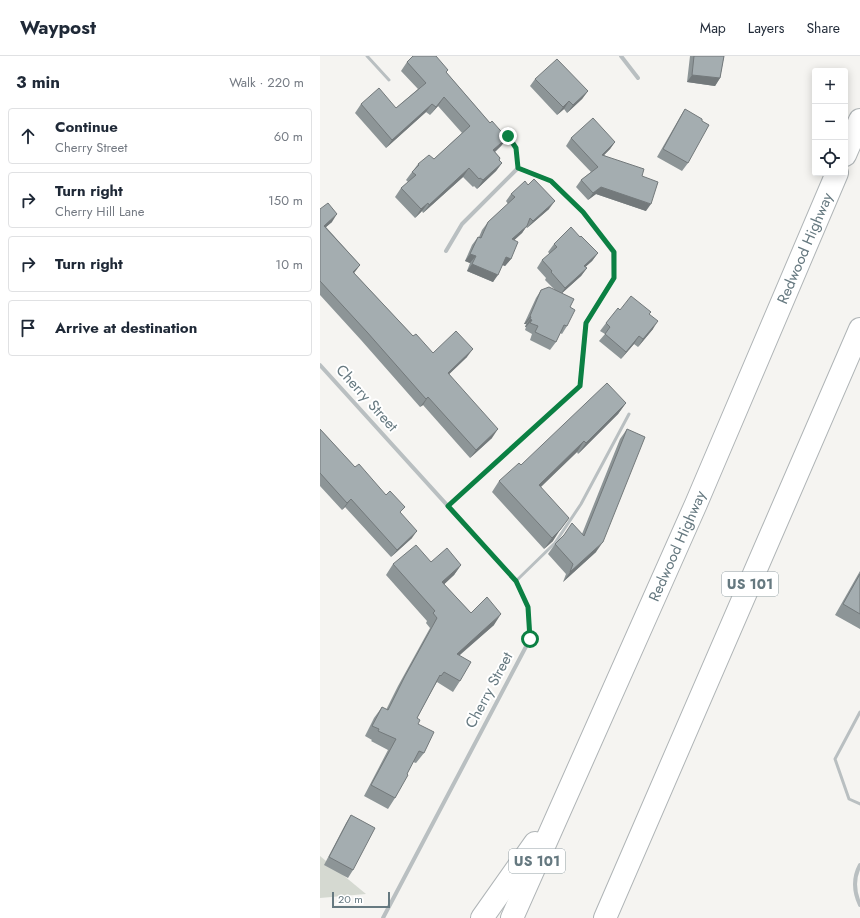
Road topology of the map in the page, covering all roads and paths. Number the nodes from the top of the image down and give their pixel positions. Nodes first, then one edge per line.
1 (367, 56) edge
2 (621, 56) edge
3 (638, 78) dead end
4 (389, 80) dead end
5 (860, 120) edge
6 (508, 136) dead end
7 (848, 148) edge
8 (518, 168) junction
9 (836, 176) edge
10 (446, 251) dead end
11 (860, 329) edge
12 (320, 365) edge
13 (629, 414) dead end
14 (448, 506) junction
15 (516, 581) junction
16 (860, 712) edge
17 (562, 804) junction
18 (860, 804) edge
19 (860, 865) edge
20 (860, 905) edge
21 (384, 916) edge
22 (482, 918) edge
23 (512, 918) edge
24 (605, 918) edge

1 - 4 lane
2 - 3 street
5 - 7 highway
6 - 8 lane
8 - 10 street
8 - 14 street
9 - 17 highway, Redwood Highway / US 101
11 - 24 highway, US 101
12 - 14 street, Cherry Street
13 - 15 lane
14 - 15 street, Cherry Street
15 - 21 street, Cherry Street
16 - 18 lane
17 - 22 highway
17 - 23 highway, Redwood Highway / US 101
19 - 20 street

